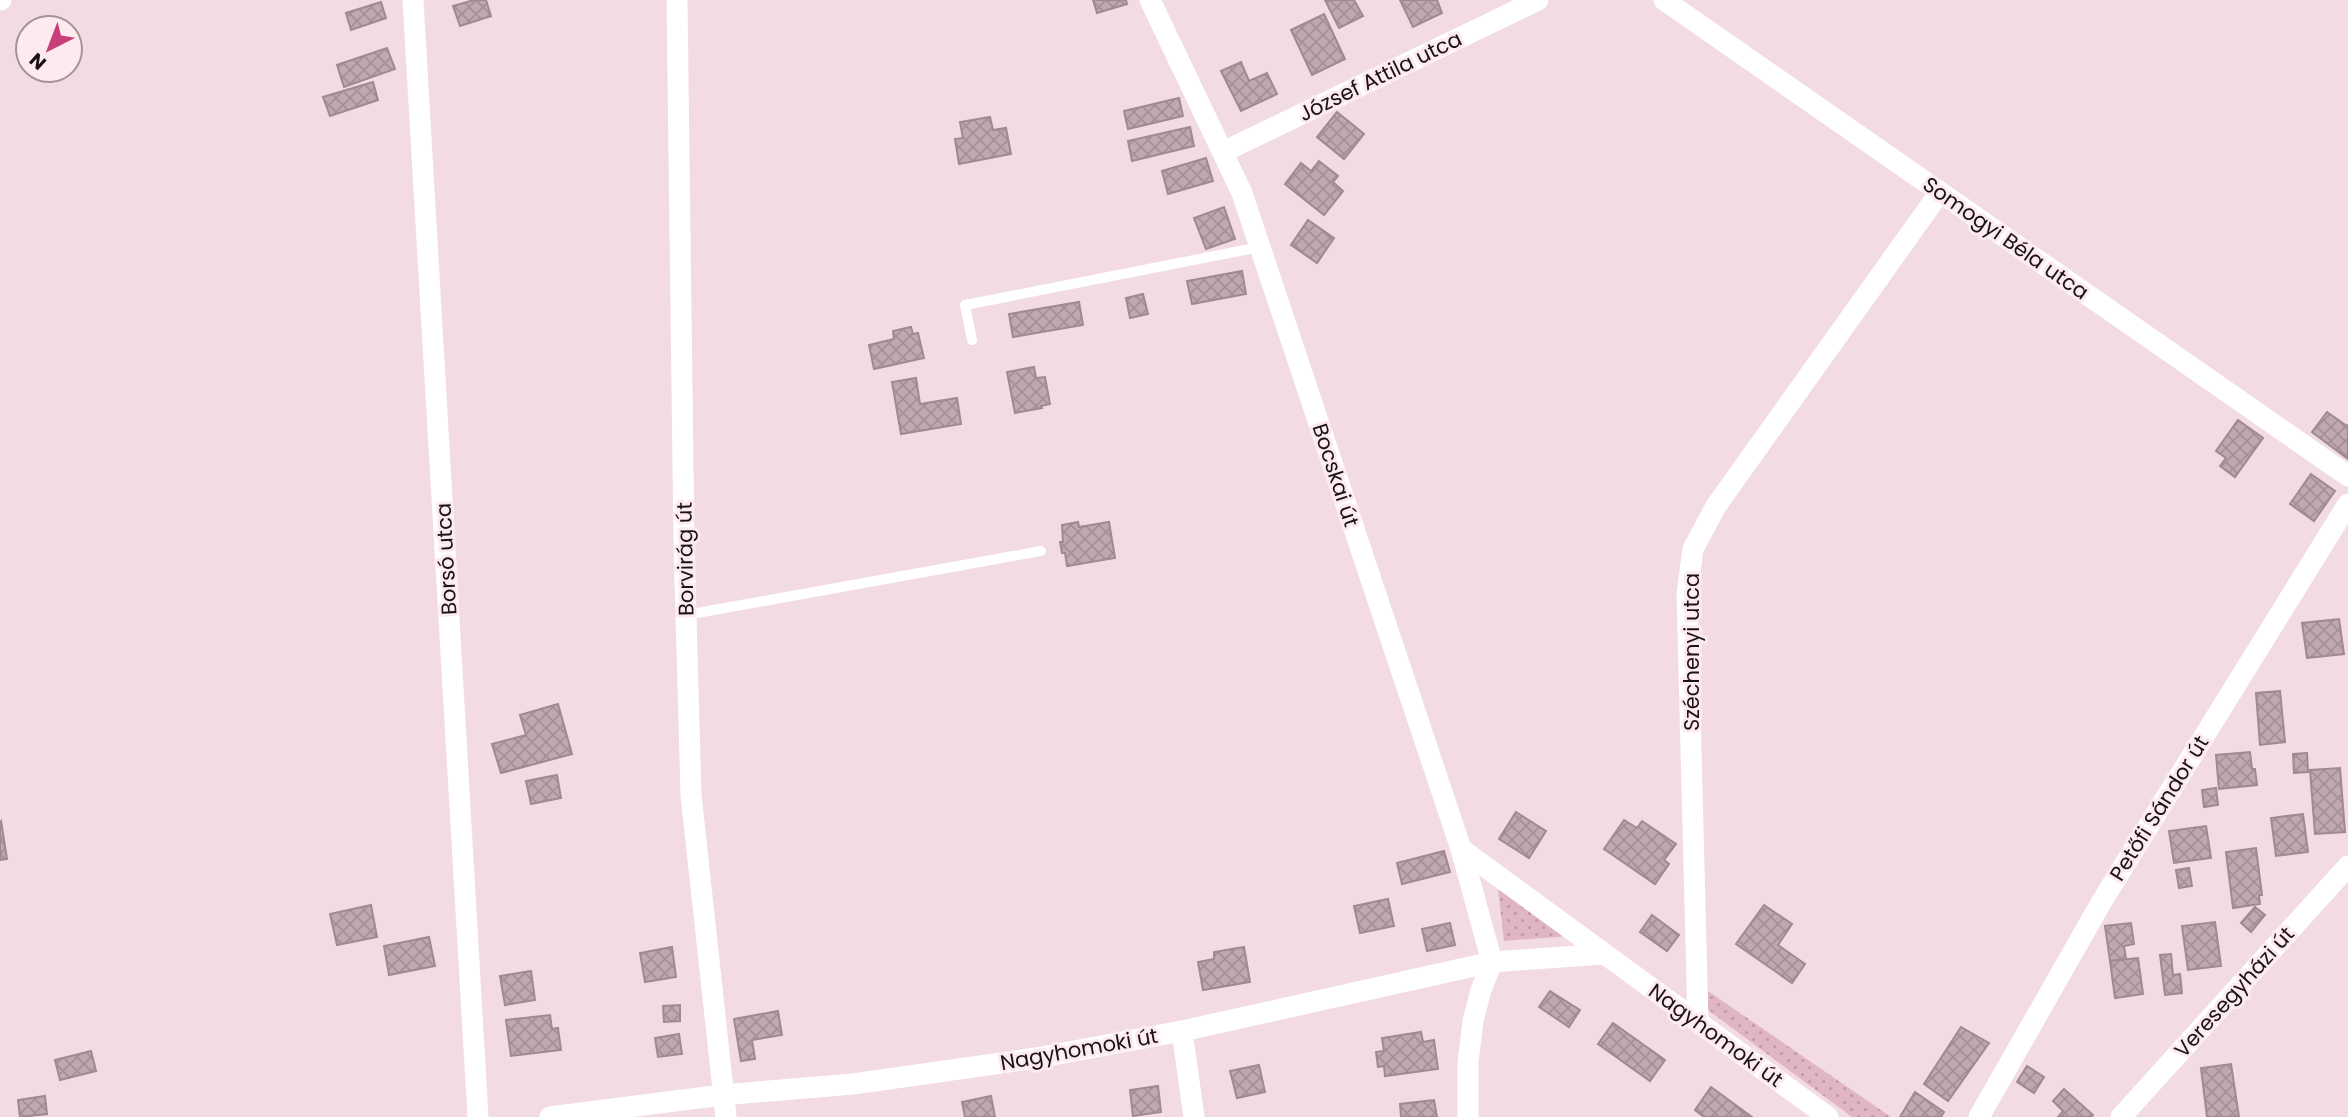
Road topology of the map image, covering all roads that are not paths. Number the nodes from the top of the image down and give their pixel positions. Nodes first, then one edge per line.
1 (413, 0) edge
2 (677, 0) edge
3 (1150, 0) edge
4 (1538, 0) edge
5 (1664, 0) edge
6 (1223, 152) junction
7 (1940, 192) junction
8 (1260, 247) junction
9 (972, 340) dead end
10 (2348, 476) edge
11 (2348, 504) edge
12 (1041, 551) dead end
13 (686, 615) junction
14 (1461, 849) junction
15 (2348, 866) edge
16 (1604, 954) junction
17 (1492, 962) junction
18 (1698, 1022) junction
19 (1182, 1031) junction
20 (722, 1095) junction
21 (478, 1117) edge
22 (550, 1117) edge
23 (726, 1117) edge
24 (1195, 1117) edge
25 (1468, 1117) edge
26 (1828, 1117) edge
27 (1979, 1117) edge
28 (2121, 1117) edge

1 - 21 street, Borsó utca
2 - 13 street, Borvirág út
3 - 6 street, Bocskai út
4 - 6 street, József Attila utca
5 - 7 street, Somogyi Béla utca
6 - 8 street, Bocskai út
7 - 10 street, Somogyi Béla utca
7 - 18 street, Széchenyi utca
8 - 9 lane
8 - 14 street, Bocskai út
11 - 27 street, Petőfi Sándor út
12 - 13 lane
13 - 20 street, Borvirág út
14 - 16 street, Nagyhomoki út
14 - 17 street, Bocskai út
15 - 28 street, Veresegyházi út
16 - 17 street, Nagyhomoki út
16 - 18 street, Nagyhomoki út
17 - 19 street, Nagyhomoki út
17 - 25 street
18 - 26 street, Nagyhomoki út
19 - 20 street, Nagyhomoki út
19 - 24 street
20 - 22 street, Nagyhomoki út
20 - 23 street, Borvirág út

